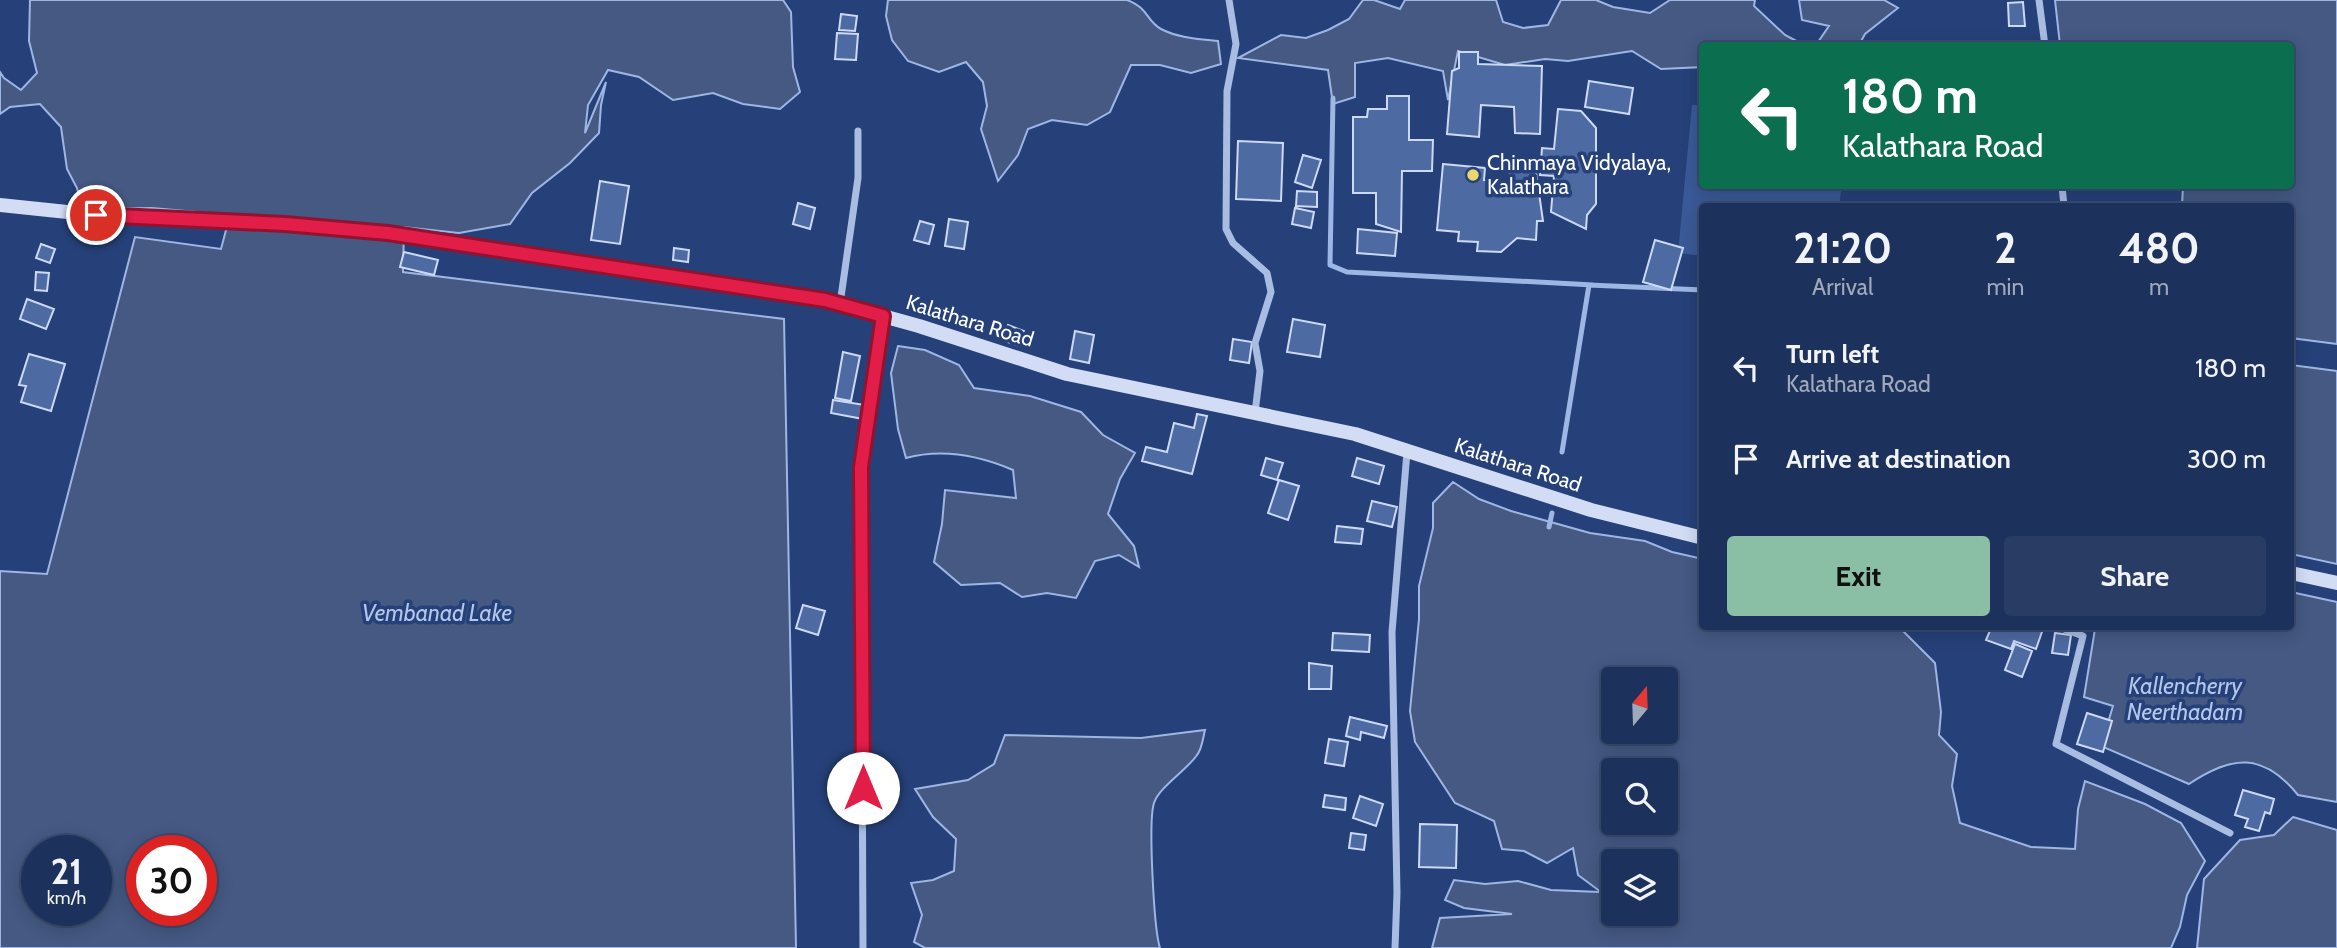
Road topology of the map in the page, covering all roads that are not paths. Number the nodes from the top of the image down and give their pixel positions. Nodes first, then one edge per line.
1 (1229, 0) edge
2 (2039, 0) edge
3 (2044, 42) edge
4 (858, 131) dead end
5 (0, 205) edge
6 (840, 304) junction
7 (883, 316) junction
8 (1255, 413) junction
9 (1407, 452) junction
10 (1699, 537) edge
11 (2294, 574) edge
12 (2337, 583) edge
13 (2067, 630) edge
14 (2230, 833) dead end
15 (863, 948) edge
16 (1395, 948) edge

1 - 8 street
2 - 3 street
4 - 6 street
5 - 6 street, Kalathara Road
6 - 7 street, Kalathara Road
7 - 8 street, Kalathara Road
7 - 15 street
8 - 9 street, Kalathara Road
9 - 10 street, Kalathara Road
9 - 16 street
11 - 12 street
13 - 14 street

